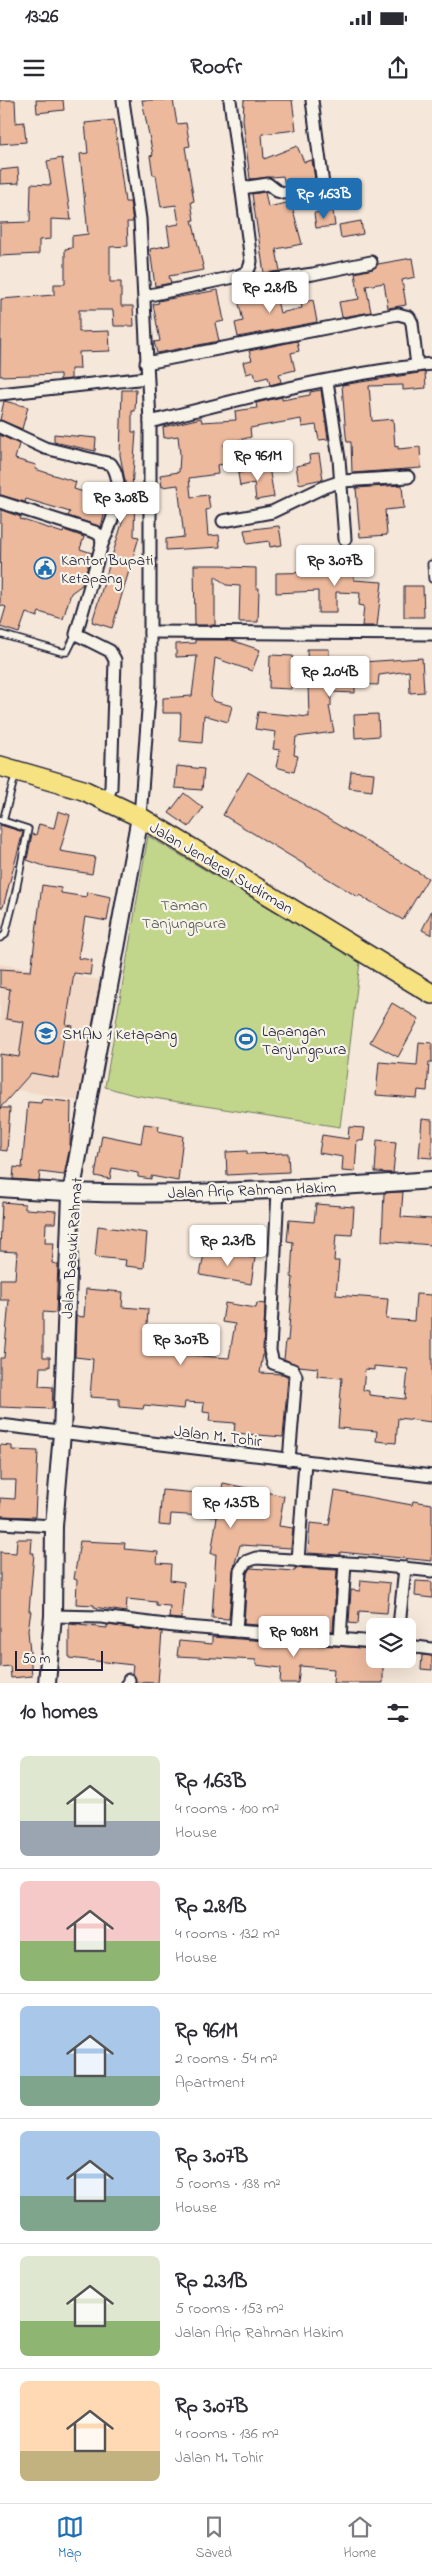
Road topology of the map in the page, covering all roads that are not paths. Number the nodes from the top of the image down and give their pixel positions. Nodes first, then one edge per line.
1 (123, 100) edge
2 (230, 100) edge
3 (312, 100) edge
4 (242, 188) junction
5 (371, 262) dead end
6 (244, 274) junction
7 (145, 296) junction
8 (146, 363) junction
9 (432, 364) edge
10 (417, 366) junction
11 (147, 378) junction
12 (327, 380) junction
13 (0, 394) edge
14 (150, 422) junction
15 (0, 427) edge
16 (408, 477) dead end
17 (342, 481) junction
18 (0, 502) edge
19 (222, 521) dead end
20 (345, 540) dead end
21 (102, 544) junction
22 (432, 564) edge
23 (432, 579) edge
24 (150, 632) junction
25 (0, 634) edge
26 (76, 634) junction
27 (432, 634) edge
28 (8, 768) edge
29 (106, 799) junction
30 (140, 817) junction
31 (2, 821) edge
32 (0, 938) edge
33 (432, 994) edge
34 (432, 1180) edge
35 (0, 1188) edge
36 (278, 1190) junction
37 (71, 1194) junction
38 (0, 1425) edge
39 (62, 1433) junction
40 (289, 1460) junction
41 (305, 1461) junction
42 (432, 1476) edge
43 (0, 1523) edge
44 (54, 1526) junction
45 (298, 1561) junction
46 (346, 1563) junction
47 (405, 1568) junction
48 (432, 1571) edge
49 (53, 1616) junction
50 (400, 1618) edge
51 (236, 1631) junction
52 (340, 1638) junction
53 (366, 1641) edge
54 (416, 1647) edge
55 (432, 1649) edge
56 (47, 1683) edge

1 - 7 street
2 - 4 street
3 - 4 street
4 - 6 street
5 - 6 street
6 - 7 street
7 - 8 street
8 - 10 street
8 - 11 street
9 - 10 street
10 - 12 street
11 - 13 street
11 - 14 street
12 - 14 street
12 - 17 street
14 - 24 street
15 - 21 street
16 - 17 street
17 - 19 street
17 - 20 street
18 - 21 street
21 - 26 street
22 - 23 lane
24 - 27 street
24 - 30 street
25 - 26 lane
26 - 29 street
28 - 29 main road, Jalan Jenderal Sudirman
28 - 31 lane
29 - 30 main road, Jalan Jenderal Sudirman
30 - 33 main road, Jalan Jenderal Sudirman
30 - 37 street, Jalan Basuki Rahmat
31 - 32 lane
34 - 36 street, Jalan Arip Rahman Hakim
35 - 37 street, Jalan Arip Rahman Hakim
36 - 37 street, Jalan Arip Rahman Hakim
36 - 40 street
37 - 39 street, Jalan Basuki Rahmat
38 - 39 street, Jalan M. Tohir
39 - 40 street, Jalan M. Tohir
39 - 44 street, Jalan Basuki Rahmat
40 - 41 street, Jalan M. Tohir
41 - 42 street, Jalan M. Tohir
41 - 45 street
43 - 44 street
44 - 49 street, Jalan Basuki Rahmat
45 - 46 street
45 - 51 street
46 - 47 street
46 - 52 street
47 - 48 street
47 - 50 street
49 - 51 street
49 - 56 street, Jalan Basuki Rahmat
51 - 52 street
52 - 53 street
54 - 55 street

